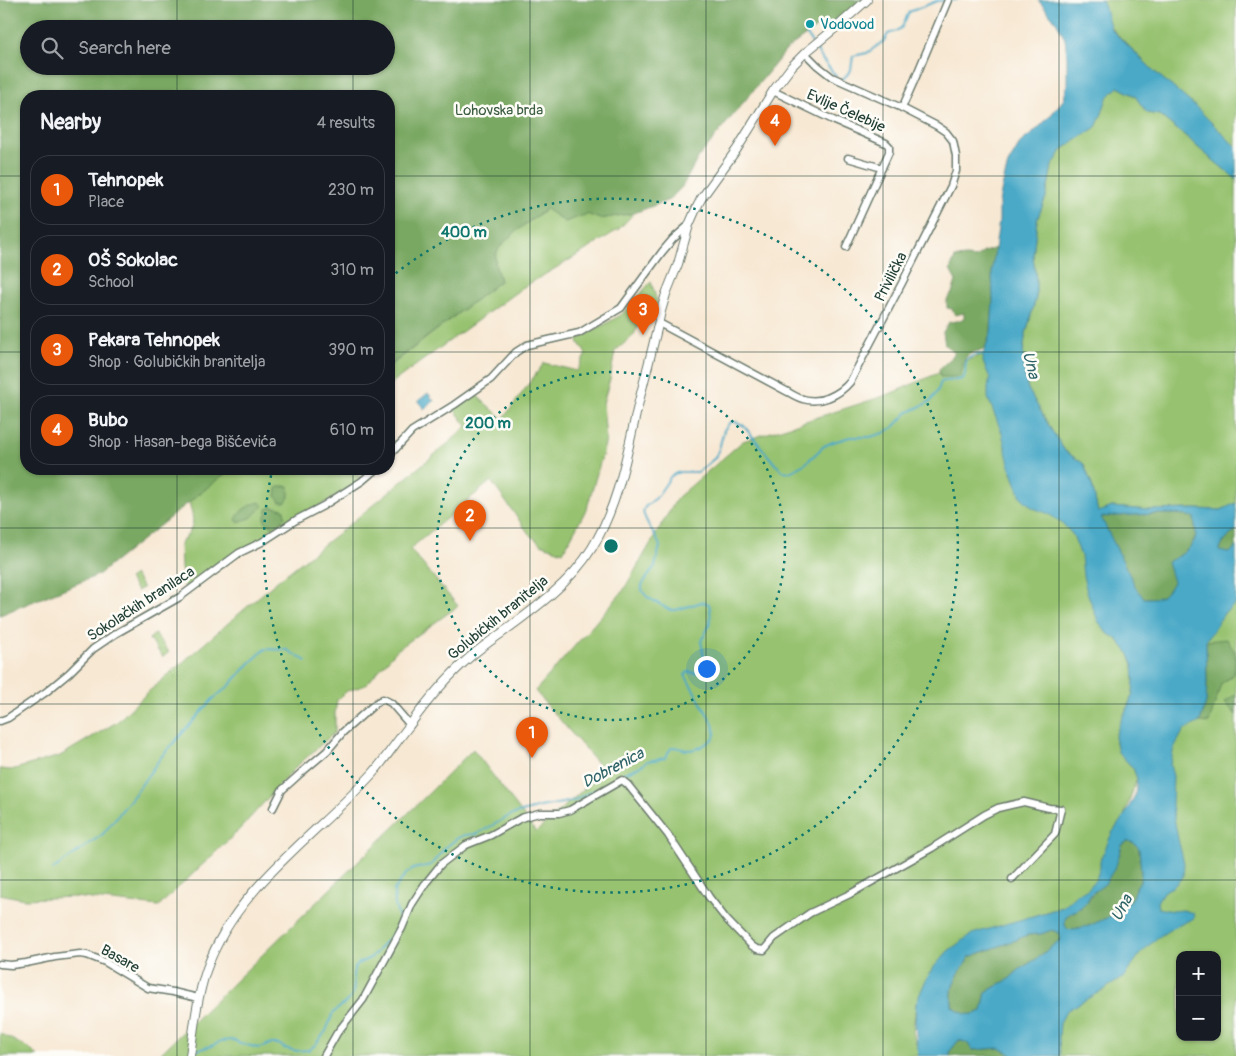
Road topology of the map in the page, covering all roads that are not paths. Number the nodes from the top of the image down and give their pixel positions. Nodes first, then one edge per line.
1 (867, 0) edge
2 (948, 0) edge
3 (805, 53) junction
4 (773, 92) junction
5 (902, 108) junction
6 (848, 158) dead end
7 (882, 168) junction
8 (689, 226) junction
9 (846, 247) dead end
10 (659, 323) junction
11 (395, 449) edge
12 (369, 475) edge
13 (0, 721) edge
14 (410, 725) junction
15 (273, 808) dead end
16 (1012, 880) dead end
17 (0, 964) edge
18 (198, 998) junction
19 (190, 1056) edge
20 (324, 1056) edge

1 - 3 street, Golubićkih branitelja
2 - 5 street
3 - 4 street, Golubićkih branitelja
3 - 5 street, Privilička
4 - 7 street, Evlije Čelebije
4 - 8 street, Golubićkih branitelja
5 - 10 street, Privilička
6 - 7 street
7 - 9 street, Evlije Čelebije
8 - 10 street, Golubićkih branitelja
8 - 11 street
10 - 14 street, Golubićkih branitelja
12 - 13 street, Sokolačkih branilaca
14 - 15 street
14 - 18 street, Golubićkih branitelja
16 - 20 street
17 - 18 street, Basare
18 - 19 street, Golubićkih branitelja

